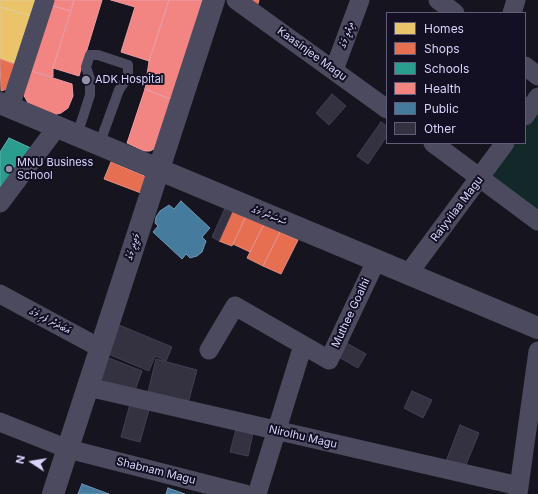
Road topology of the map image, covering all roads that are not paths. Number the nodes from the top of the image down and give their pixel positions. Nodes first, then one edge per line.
1 (45, 0) edge
2 (214, 0) edge
3 (236, 0) edge
4 (360, 0) edge
5 (438, 0) edge
6 (516, 0) edge
7 (454, 12) edge
8 (512, 12) edge
9 (526, 67) edge
10 (334, 70) junction
11 (538, 76) edge
12 (538, 98) edge
13 (5, 105) edge
14 (386, 108) edge
15 (526, 115) edge
16 (58, 127) junction
17 (77, 135) junction
18 (434, 144) edge
19 (504, 144) edge
20 (99, 145) junction
21 (158, 169) junction
22 (480, 178) junction
23 (0, 203) edge
24 (538, 220) edge
25 (376, 260) junction
26 (408, 274) junction
27 (1, 297) edge
28 (538, 328) edge
29 (303, 346) junction
30 (100, 348) junction
31 (209, 350) dead end
32 (538, 351) edge
33 (88, 387) junction
34 (0, 422) edge
35 (276, 431) junction
36 (532, 441) edge
37 (68, 449) junction
38 (518, 490) edge
39 (53, 494) edge
40 (245, 494) edge
41 (257, 494) edge

1 - 13 street
2 - 21 street, މަޖީދީ މަގު
3 - 10 street, Kaasinjee Magu
4 - 10 street, ދިއްލީ މަގު
5 - 7 street
6 - 8 street
9 - 11 street
10 - 14 street, Kaasinjee Magu
12 - 15 street
13 - 16 street, ސޯސަން މަގު
16 - 17 street, ސޯސަން މަގު
16 - 23 street
17 - 20 street, ސޯސަން މަގު
17 - 20 lane
18 - 22 street
19 - 22 street, Raiyvilaa Magu
20 - 21 street, ސޯސަން މަގު
21 - 25 street, ސޯސަން މަގު
21 - 30 street, މަޖީދީ މަގު
22 - 24 street
22 - 26 street, Raiyvilaa Magu
25 - 26 street, ސޯސަން މަގު
25 - 29 street, Muthee Goalhi
26 - 28 street, ސޯސަން މަގު
27 - 30 street, އަބަދަށް ފެހި މަގު
29 - 31 street, Muthee Goalhi
29 - 35 street
30 - 33 street, މަޖީދީ މަގު
32 - 36 street
33 - 35 street, Nirolhu Magu
33 - 37 street, މަޖީދީ މަގު
34 - 37 street, Shabnam Magu
35 - 38 street, Nirolhu Magu
35 - 41 street
36 - 38 street
37 - 39 street, މަޖީދީ މަގު
37 - 40 street, Shabnam Magu

